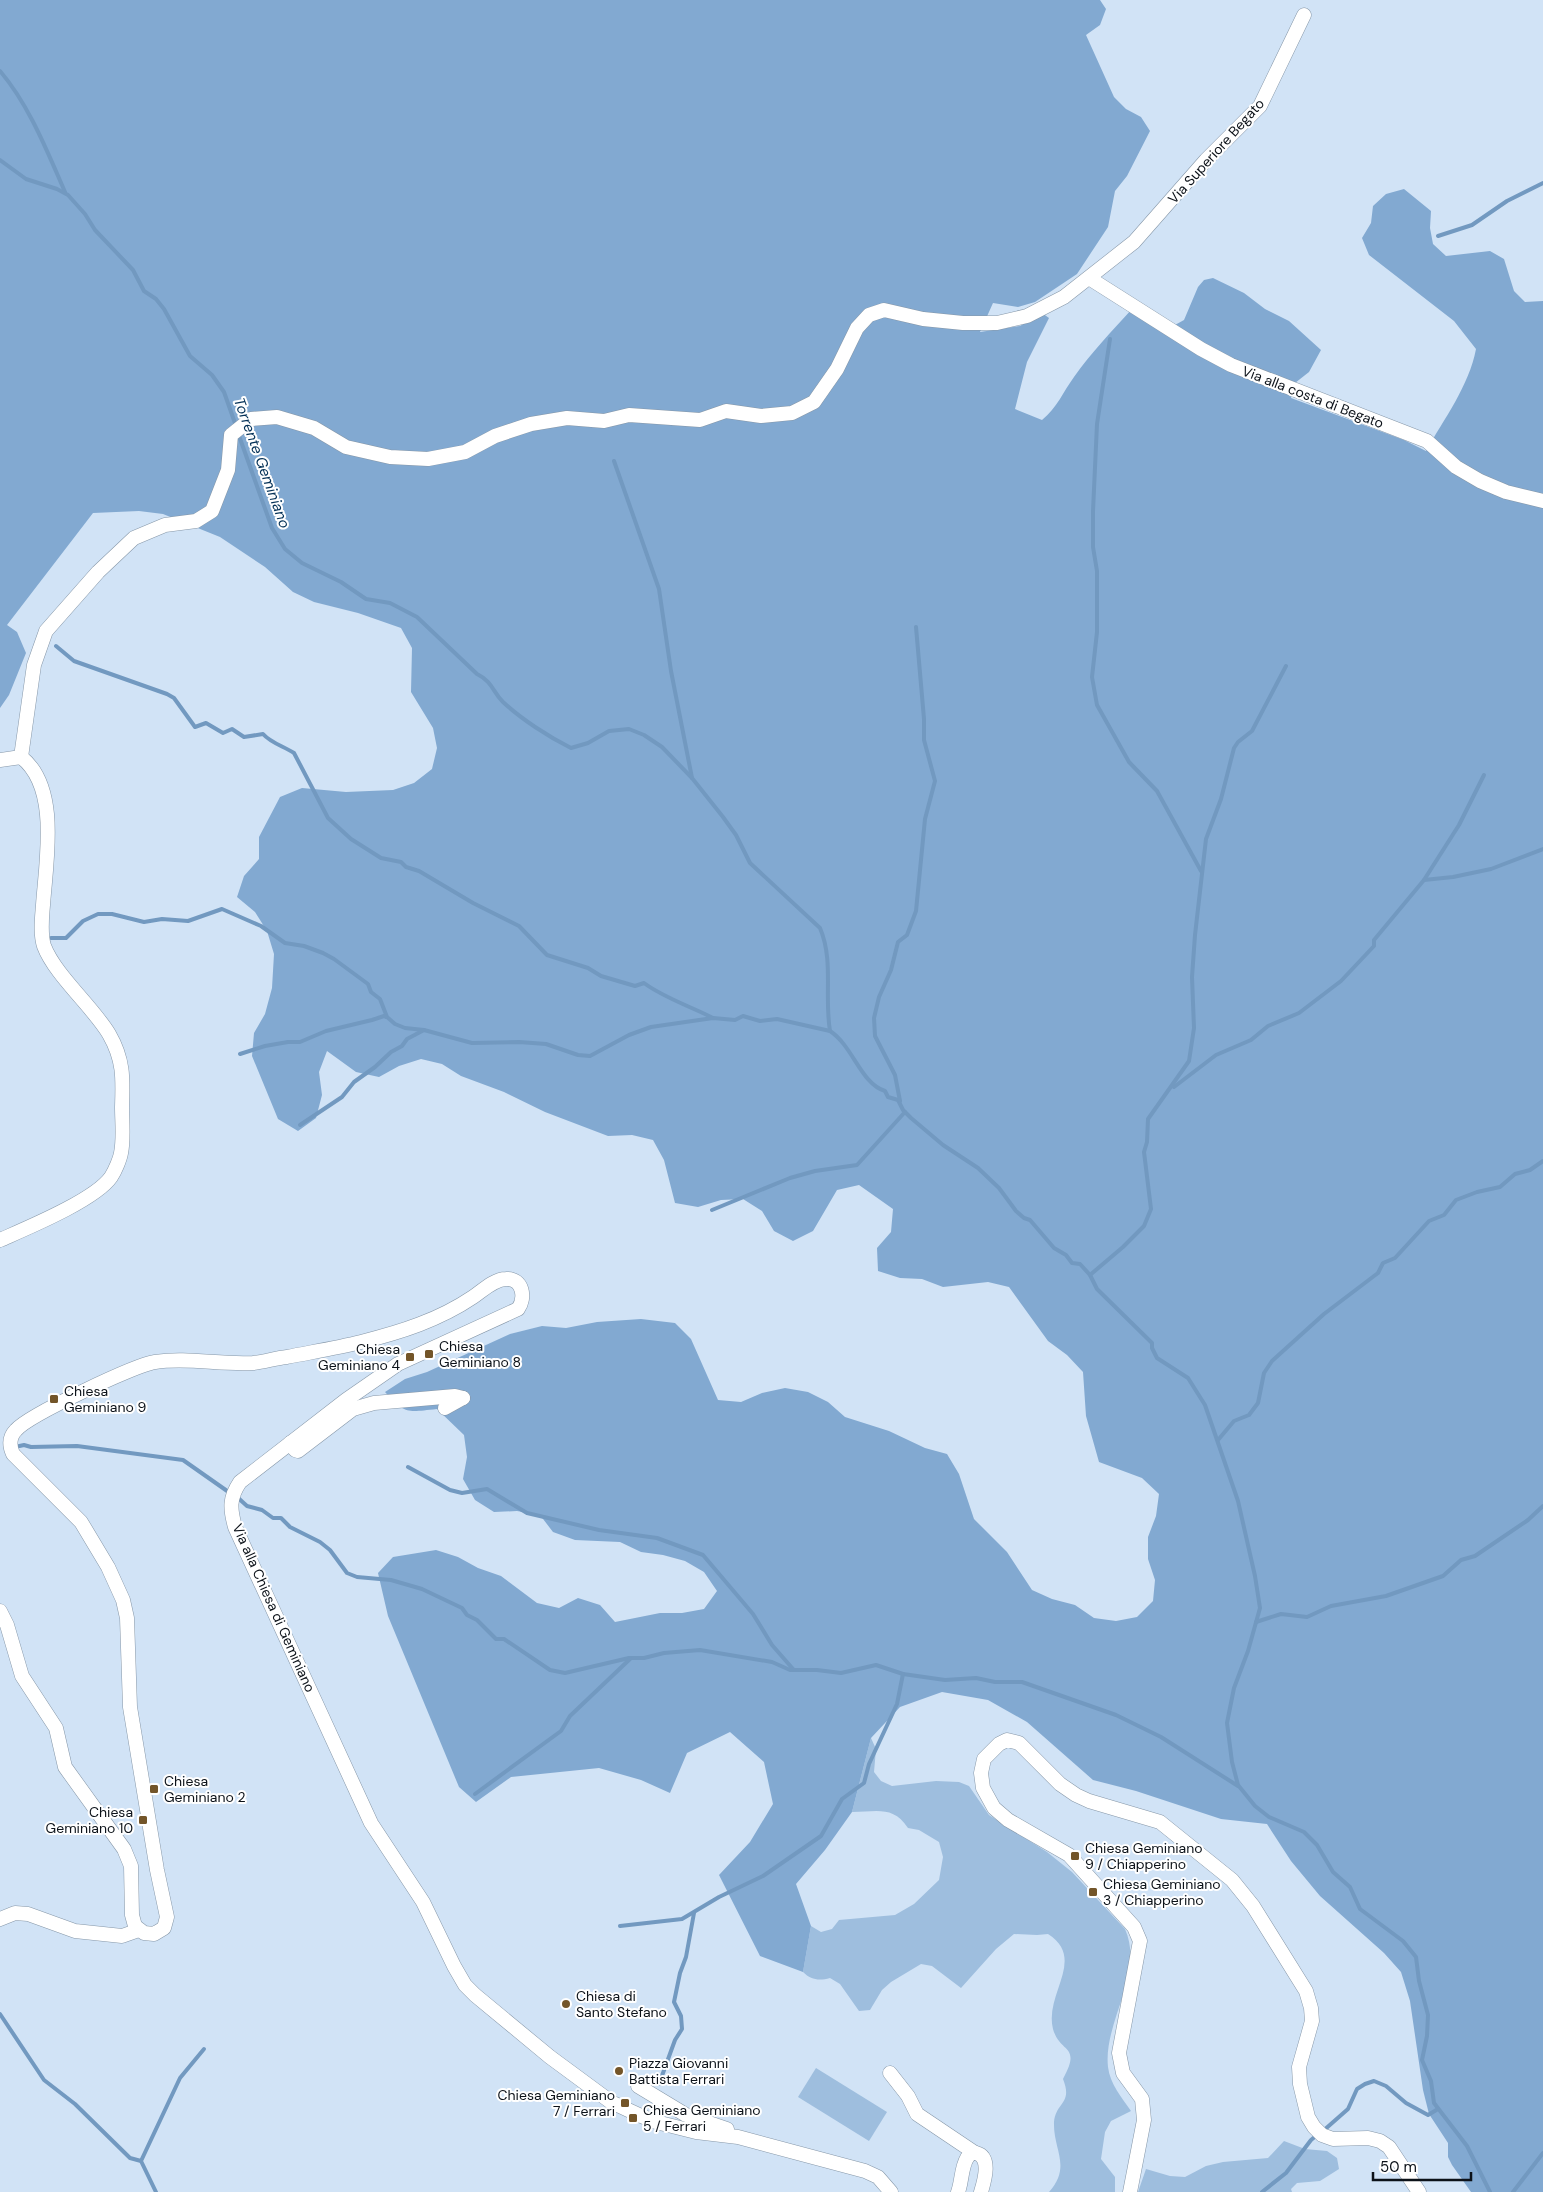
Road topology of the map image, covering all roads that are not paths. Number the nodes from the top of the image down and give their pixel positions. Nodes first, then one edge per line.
1 (1304, 15) dead end
2 (1089, 278) junction
3 (1543, 501) edge
4 (21, 758) junction
5 (0, 760) edge
6 (0, 1240) edge
7 (445, 1408) dead end
8 (290, 1443) junction
9 (0, 1611) edge
10 (0, 1919) edge
11 (139, 1930) junction
12 (890, 2073) dead end
13 (638, 2086) dead end
14 (738, 2137) junction
15 (975, 2153) junction
16 (891, 2192) edge
17 (958, 2192) edge
18 (982, 2192) edge
19 (1130, 2192) edge
20 (1419, 2192) edge

1 - 2 street, Via Superiore Begato
2 - 3 street, Via alla costa di Begato
2 - 4 street, Via Superiore Begato
4 - 5 street
4 - 6 street
7 - 8 street
8 - 11 street, Via alla Chiesa di Geminiano
8 - 14 street, Via alla Chiesa di Geminiano
9 - 11 street
10 - 11 street
12 - 15 street
13 - 14 street
14 - 16 street, Via alla Chiesa di Geminiano
15 - 17 street
15 - 18 street
19 - 20 street

